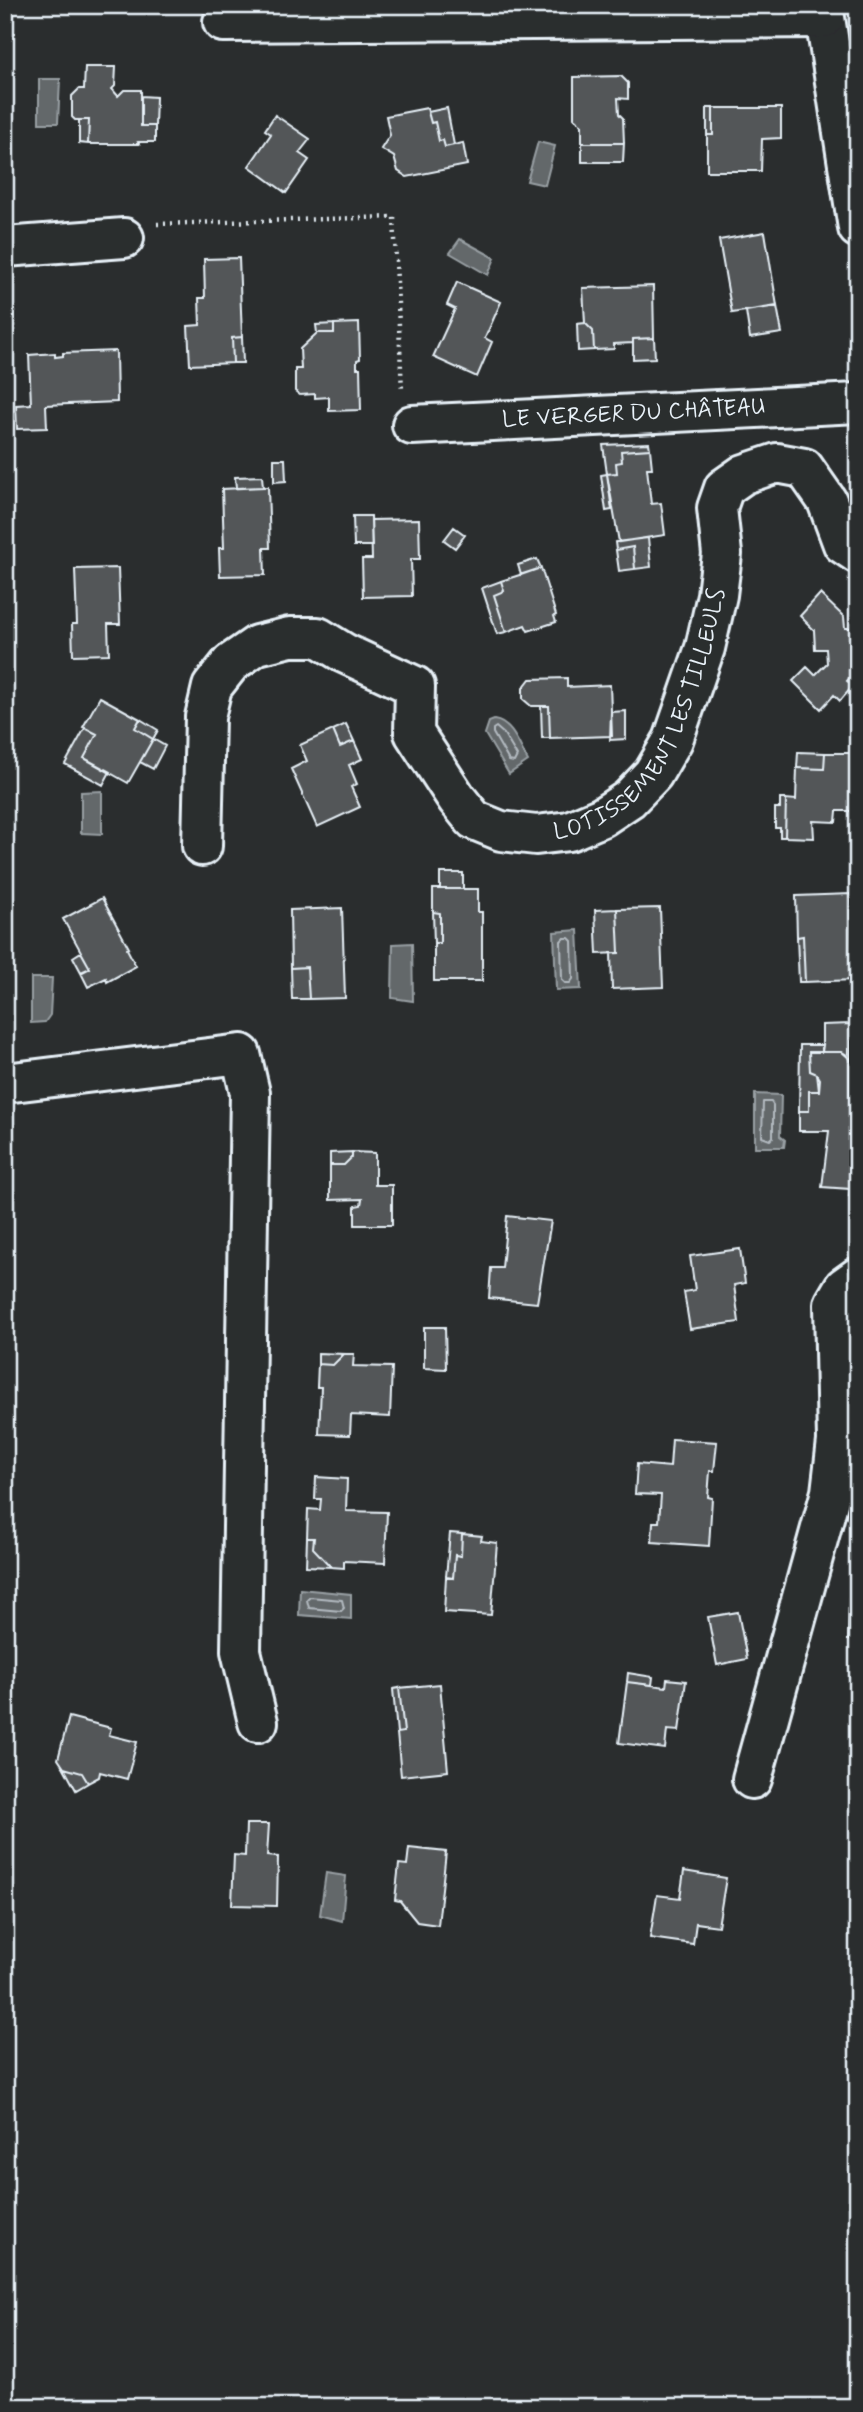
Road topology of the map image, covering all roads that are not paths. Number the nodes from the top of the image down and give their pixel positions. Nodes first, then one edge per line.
1 (823, 11) edge
2 (223, 22) dead end
3 (858, 228) edge
4 (124, 238) road end
5 (5, 247) edge
6 (858, 403) edge
7 (412, 425) road end
8 (858, 554) edge
9 (202, 846) dead end
10 (5, 1083) edge
11 (858, 1277) edge
12 (258, 1722) dead end
13 (752, 1779) dead end

1 - 2 street
1 - 3 street
4 - 5 street
6 - 7 street, LE VERGER DU CHÂTEAU
8 - 9 street, LOTISSEMENT LES TILLEULS
10 - 12 street
11 - 13 street

